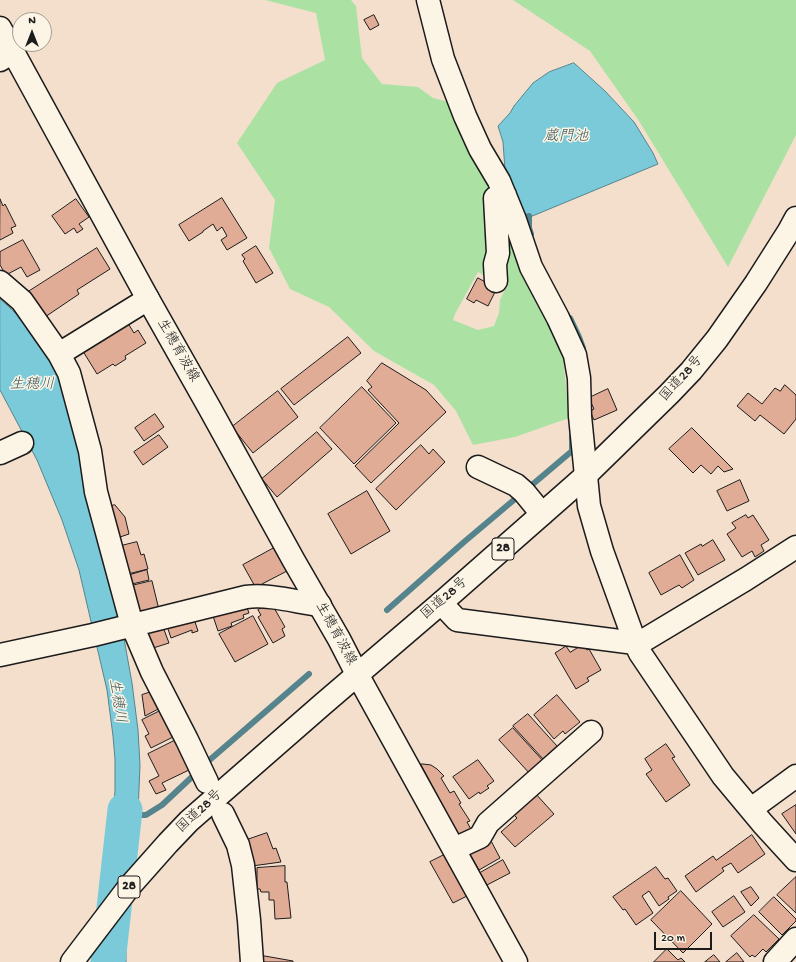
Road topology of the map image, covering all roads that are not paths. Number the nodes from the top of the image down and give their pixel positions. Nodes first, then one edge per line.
1 (428, 0) edge
2 (0, 28) edge
3 (7, 56) edge
4 (505, 195) junction
5 (796, 218) edge
6 (496, 280) dead end
7 (0, 282) edge
8 (148, 299) junction
9 (59, 354) junction
10 (22, 443) dead end
11 (0, 453) edge
12 (478, 467) dead end
13 (585, 476) junction
14 (542, 514) junction
15 (796, 547) edge
16 (441, 602) junction
17 (320, 605) junction
18 (128, 626) junction
19 (635, 644) junction
20 (0, 655) edge
21 (357, 674) junction
22 (591, 732) dead end
23 (796, 776) edge
24 (207, 782) dead end
25 (751, 809) junction
26 (223, 814) dead end
27 (454, 849) junction
28 (796, 860) edge
29 (796, 939) edge
30 (72, 962) edge
31 (252, 962) edge
32 (516, 962) edge
33 (775, 962) edge

1 - 4 main road
2 - 3 main road, 生穂育波線
3 - 8 main road, 生穂育波線
4 - 6 main road
4 - 13 main road
5 - 13 main road, 国道28号 / 28
7 - 9 main road
8 - 9 main road
8 - 17 main road, 生穂育波線
9 - 18 main road
10 - 11 main road
12 - 14 main road
13 - 14 main road, 国道28号 / 28
13 - 19 main road
14 - 16 main road, 国道28号 / 28
15 - 19 main road
16 - 19 main road
16 - 21 main road, 国道28号 / 28
17 - 18 main road
17 - 21 main road, 生穂育波線
18 - 20 main road
18 - 24 main road
19 - 25 main road
21 - 27 main road, 生穂育波線
21 - 30 main road, 国道28号 / 28
22 - 27 main road
23 - 25 main road
25 - 28 main road
26 - 31 main road
27 - 32 main road, 生穂育波線
29 - 33 main road

